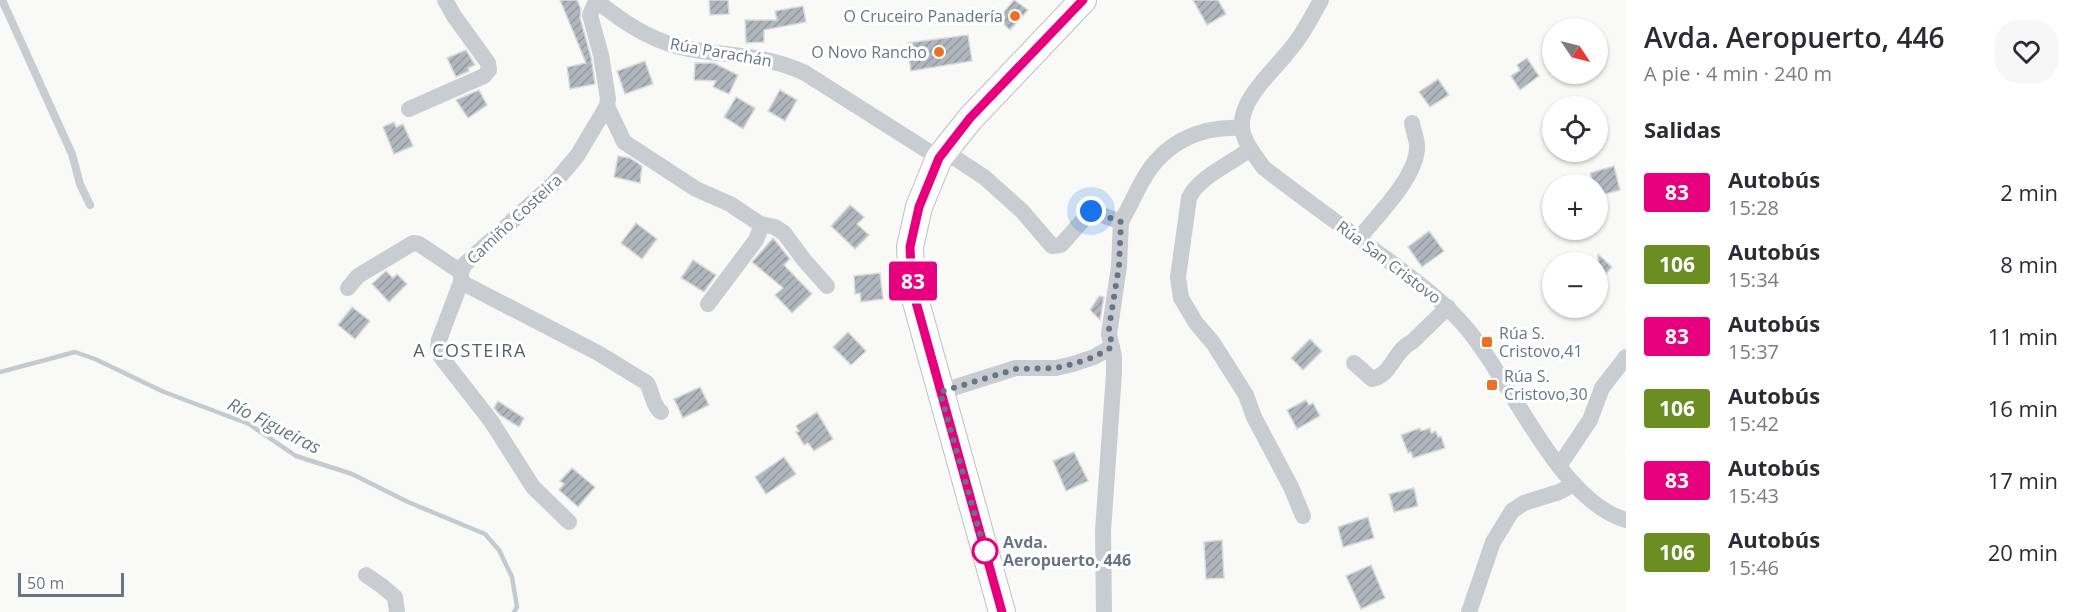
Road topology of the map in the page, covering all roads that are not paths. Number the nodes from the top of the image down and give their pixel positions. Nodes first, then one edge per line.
1 (2, 0) edge
2 (446, 0) edge
3 (596, 0) edge
4 (1083, 0) edge
5 (1321, 0) edge
6 (607, 106) junction
7 (409, 109) dead end
8 (1412, 123) dead end
9 (1242, 128) junction
10 (1250, 149) junction
11 (939, 158) junction
12 (90, 204) dead end
13 (1121, 222) junction
14 (760, 224) junction
15 (1359, 238) junction
16 (461, 277) junction
17 (827, 286) dead end
18 (348, 288) dead end
19 (708, 304) dead end
20 (1448, 307) junction
21 (1112, 347) junction
22 (1626, 357) edge
23 (1354, 363) dead end
24 (940, 392) junction
25 (661, 411) dead end
26 (1559, 466) junction
27 (1574, 484) junction
28 (1303, 516) dead end
29 (1626, 520) edge
30 (569, 522) dead end
31 (366, 575) dead end
32 (1103, 586) junction
33 (397, 612) edge
34 (1002, 612) edge
35 (1104, 612) edge
36 (1115, 612) edge
37 (1469, 612) edge

1 - 12 lane
2 - 7 street
3 - 6 street
3 - 11 street, Rúa Parachán
4 - 11 main road
5 - 9 street
6 - 14 street
6 - 16 street, Camiño Costeira
8 - 15 street
9 - 10 street, Rúa San Cristovo
9 - 13 street
10 - 15 street, Rúa San Cristovo
10 - 28 street
11 - 13 street, Rúa Parachán
11 - 24 main road
13 - 21 street
14 - 17 street
14 - 19 street
15 - 20 street, Rúa San Cristovo
16 - 18 street, Camiño Costeira
16 - 25 street, Camiño Costeira
16 - 30 street, Camiño Costeira
20 - 23 street
20 - 26 street, Rúa San Cristovo
21 - 24 street
21 - 32 street
22 - 26 street
24 - 34 main road
26 - 27 street, Rúa San Cristovo
27 - 29 street, Rúa San Cristovo
27 - 37 street
31 - 33 street
32 - 35 street
32 - 36 street

